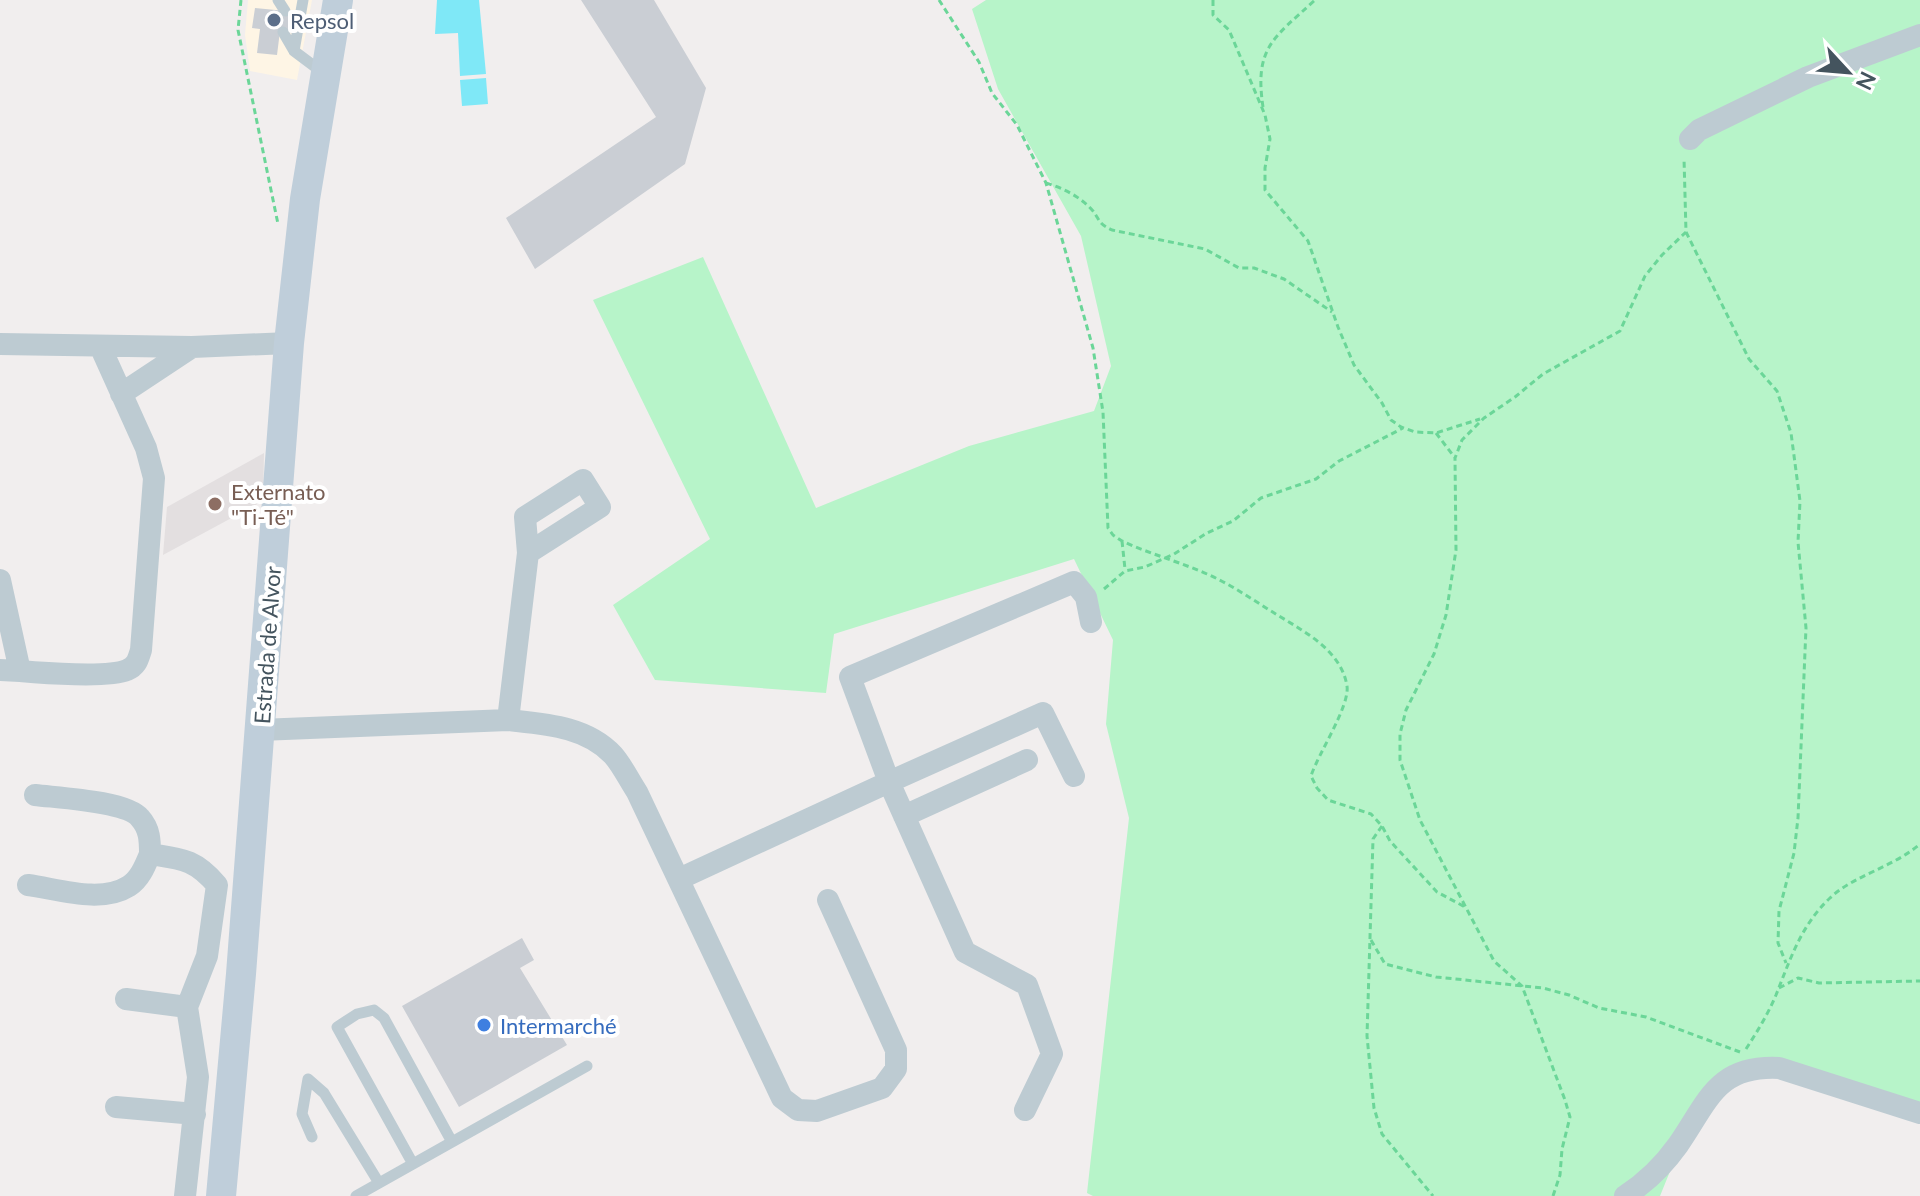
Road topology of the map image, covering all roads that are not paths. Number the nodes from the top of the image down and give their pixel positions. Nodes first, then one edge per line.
1 (278, 0) edge
2 (303, 0) edge
3 (338, 0) edge
4 (285, 11) dead end
5 (283, 32) dead end
6 (1920, 35) edge
7 (294, 51) junction
8 (326, 75) junction
9 (1690, 139) road end
10 (289, 343) junction
11 (0, 344) edge
12 (100, 346) junction
13 (192, 347) junction
14 (121, 394) junction
15 (528, 553) dead end
16 (0, 580) edge
17 (1091, 622) dead end
18 (10, 671) edge
19 (508, 720) junction
20 (260, 730) junction
21 (1027, 760) dead end
22 (1074, 776) dead end
23 (889, 782) junction
24 (35, 795) dead end
25 (904, 816) junction
26 (150, 854) junction
27 (679, 879) junction
28 (28, 885) dead end
29 (828, 900) dead end
30 (126, 999) dead end
31 (187, 1007) junction
32 (587, 1066) dead end
33 (116, 1107) dead end
34 (1025, 1110) dead end
35 (1920, 1113) edge
36 (195, 1114) junction
37 (312, 1137) dead end
38 (452, 1142) junction
39 (413, 1164) junction
40 (379, 1183) junction
41 (185, 1196) edge
42 (221, 1196) edge
43 (356, 1196) edge
44 (1625, 1196) edge

1 - 4 lane
2 - 7 lane
3 - 8 street, Estrada de Alvor
5 - 7 lane
6 - 9 street
7 - 8 lane
8 - 10 street, Estrada de Alvor
10 - 13 street
10 - 20 street, Estrada de Alvor
11 - 12 street
12 - 13 street
12 - 14 street
13 - 14 street
14 - 18 street
15 - 19 street
16 - 18 street
17 - 23 street
19 - 20 street
19 - 27 street
20 - 42 street, Estrada de Alvor
21 - 25 street
22 - 23 street
23 - 25 street
23 - 27 street
24 - 26 street
25 - 34 street
26 - 28 street
26 - 31 street
27 - 29 street
30 - 31 street
31 - 36 street
32 - 38 lane
33 - 36 street
35 - 44 street
36 - 41 street
37 - 40 lane
38 - 39 lane
38 - 39 lane
39 - 40 lane
40 - 43 lane

